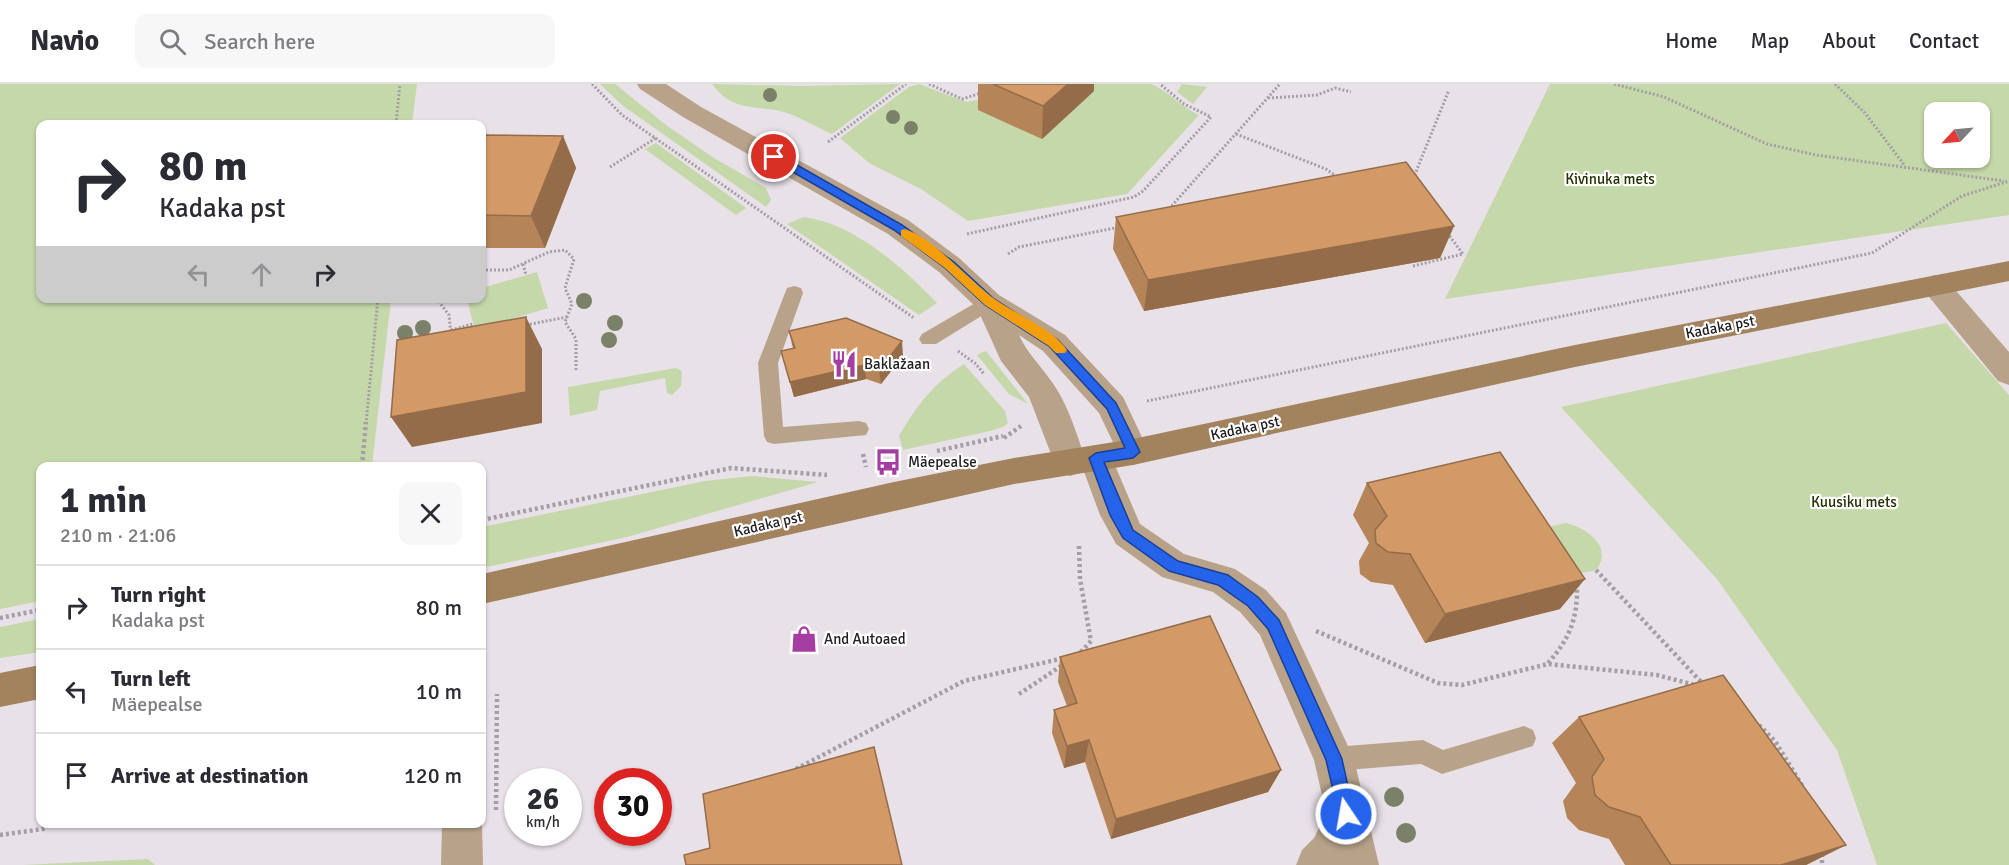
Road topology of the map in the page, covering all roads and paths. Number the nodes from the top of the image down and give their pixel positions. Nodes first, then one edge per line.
1 (400, 84) edge
2 (592, 84) edge
3 (649, 84) edge
4 (906, 84) edge
5 (929, 84) edge
6 (1160, 84) edge
7 (1280, 84) edge
8 (1614, 84) edge
9 (1835, 84) edge
10 (985, 90) dead end
11 (1449, 90) dead end
12 (1351, 92) dead end
13 (1268, 98) junction
14 (396, 120) edge
15 (1236, 134) junction
16 (656, 138) junction
17 (828, 142) dead end
18 (610, 167) dead end
19 (1906, 167) junction
20 (1342, 181) edge
21 (2007, 181) edge
22 (1411, 184) edge
23 (1160, 214) edge
24 (1124, 226) edge
25 (1443, 228) edge
26 (967, 234) dead end
27 (1008, 254) dead end
28 (523, 264) junction
29 (1413, 266) edge
30 (486, 270) edge
31 (2009, 271) edge
32 (526, 275) dead end
33 (1935, 285) junction
34 (794, 293) dead end
35 (989, 302) junction
36 (378, 303) edge
37 (441, 303) edge
38 (567, 317) junction
39 (473, 324) edge
40 (517, 329) edge
41 (451, 330) junction
42 (933, 337) junction
43 (450, 340) edge
44 (576, 372) dead end
45 (2009, 373) edge
46 (990, 383) dead end
47 (1140, 401) dead end
48 (1020, 416) dead end
49 (1029, 423) dead end
50 (1023, 424) junction
51 (859, 429) dead end
52 (1003, 436) junction
53 (1005, 445) dead end
54 (934, 452) dead end
55 (1133, 452) junction
56 (1083, 460) junction
57 (362, 462) edge
58 (877, 464) dead end
59 (856, 469) dead end
60 (837, 473) dead end
61 (486, 519) edge
62 (1079, 546) dead end
63 (1596, 570) dead end
64 (1576, 574) edge
65 (486, 588) edge
66 (36, 611) edge
67 (0, 618) edge
68 (1307, 626) dead end
69 (1078, 656) edge
70 (1548, 664) junction
71 (36, 683) edge
72 (0, 690) edge
73 (497, 693) dead end
74 (1019, 694) dead end
75 (1752, 719) edge
76 (1524, 738) dead end
77 (1334, 759) junction
78 (486, 771) edge
79 (792, 771) edge
80 (1805, 790) edge
81 (1346, 814) junction
82 (44, 828) edge
83 (476, 828) edge
84 (0, 835) edge
85 (1821, 846) edge
86 (462, 865) edge
87 (1317, 865) edge
88 (1358, 865) edge
89 (1822, 865) edge

1 - 14 path
2 - 16 path
3 - 35 street
4 - 17 path
5 - 10 path
6 - 26 path
7 - 13 path
8 - 19 path
9 - 19 path
11 - 22 path
12 - 13 path
13 - 15 path
15 - 20 path
15 - 23 path
16 - 18 path
16 - 42 path
19 - 21 path
21 - 47 path
24 - 27 path
25 - 29 path
28 - 30 path
28 - 32 path
28 - 38 path
31 - 33 main road, Kadaka pst
33 - 45 street
33 - 55 main road, Kadaka pst
34 - 51 lane
35 - 42 lane
35 - 55 street
35 - 56 street
36 - 57 path
37 - 41 path
38 - 40 path
38 - 44 path
39 - 41 path
41 - 43 path
42 - 46 path
48 - 50 path
49 - 50 path
50 - 52 path
52 - 53 path
52 - 54 path
55 - 56 main road, Kadaka pst
56 - 65 main road, Kadaka pst
56 - 77 street
58 - 59 path
60 - 61 path
62 - 69 path
63 - 70 path
64 - 70 path
66 - 67 path
68 - 70 path
71 - 72 main road
73 - 78 path
74 - 79 path
75 - 80 path
76 - 77 lane
77 - 81 street
81 - 87 street
81 - 88 street
82 - 84 path
83 - 86 street
85 - 89 path

